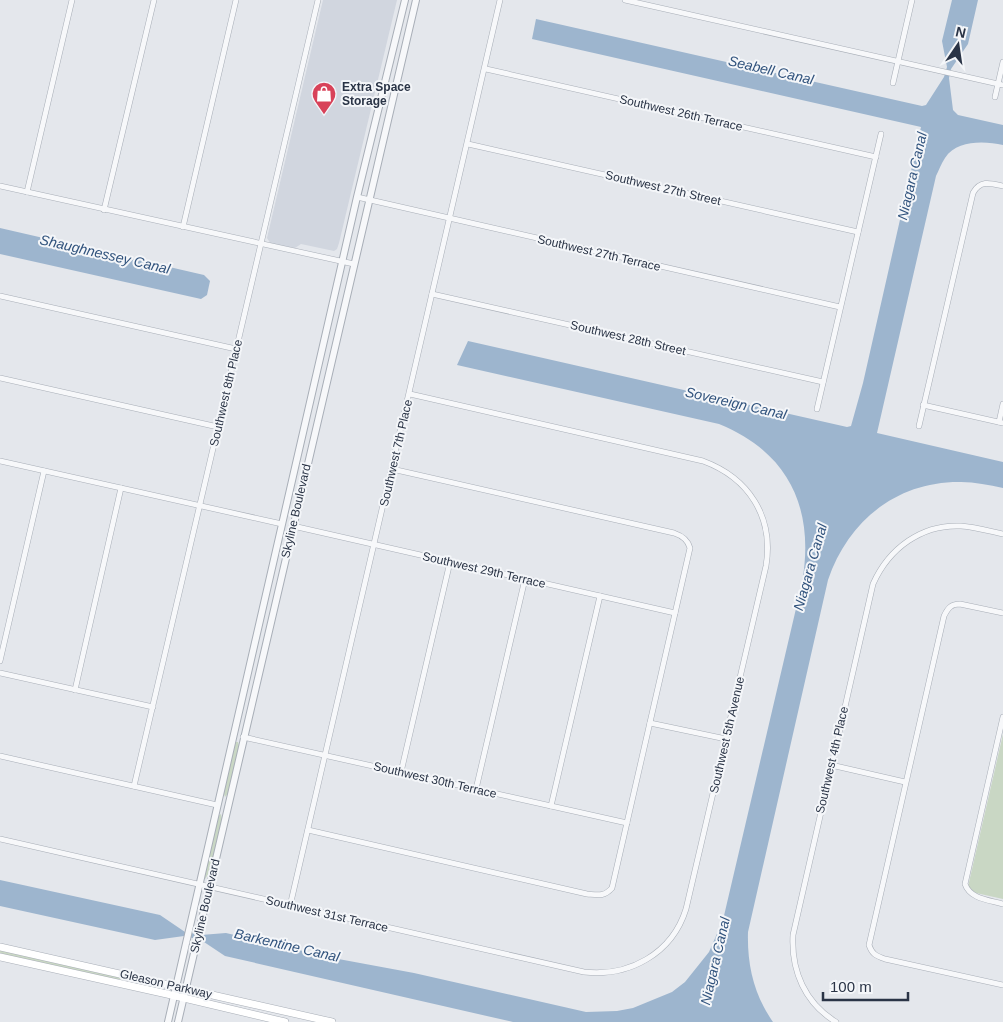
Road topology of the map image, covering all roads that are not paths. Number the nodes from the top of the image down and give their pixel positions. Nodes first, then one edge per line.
1 (72, 0) edge
2 (154, 0) edge
3 (236, 0) edge
4 (318, 0) edge
5 (405, 0) edge
6 (416, 0) edge
7 (500, 0) edge
8 (625, 0) edge
9 (912, 0) edge
10 (898, 61) junction
11 (1003, 62) edge
12 (486, 68) junction
13 (893, 83) dead end
14 (1000, 85) edge
15 (995, 97) dead end
16 (881, 134) dead end
17 (468, 144) junction
18 (876, 157) junction
19 (0, 186) edge
20 (1003, 186) edge
21 (27, 192) junction
22 (357, 198) junction
23 (369, 200) junction
24 (104, 210) junction
25 (450, 219) junction
26 (183, 227) junction
27 (858, 232) junction
28 (260, 245) junction
29 (344, 262) junction
30 (354, 264) junction
31 (432, 294) junction
32 (0, 296) edge
33 (840, 307) junction
34 (236, 349) junction
35 (0, 378) edge
36 (823, 382) junction
37 (410, 394) junction
38 (1003, 404) edge
39 (923, 405) junction
40 (817, 409) dead end
41 (1001, 423) edge
42 (919, 426) dead end
43 (218, 427) junction
44 (0, 461) edge
45 (392, 469) junction
46 (44, 470) junction
47 (121, 488) junction
48 (199, 506) junction
49 (282, 524) junction
50 (293, 526) junction
51 (1003, 534) edge
52 (374, 545) junction
53 (450, 562) junction
54 (525, 579) junction
55 (600, 596) junction
56 (675, 613) junction
57 (1003, 613) edge
58 (0, 661) edge
59 (0, 673) edge
60 (75, 690) junction
61 (153, 707) junction
62 (1003, 717) edge
63 (650, 723) junction
64 (233, 735) junction
65 (243, 737) junction
66 (726, 739) junction
67 (325, 755) junction
68 (0, 756) edge
69 (831, 765) junction
70 (401, 772) junction
71 (905, 782) junction
72 (134, 786) junction
73 (476, 789) junction
74 (217, 805) junction
75 (551, 806) junction
76 (227, 808) junction
77 (626, 823) junction
78 (308, 830) junction
79 (0, 839) edge
80 (199, 884) junction
81 (209, 887) junction
82 (1003, 904) edge
83 (290, 906) junction
84 (0, 947) edge
85 (653, 956) joint
86 (0, 957) edge
87 (176, 986) junction
88 (1003, 986) edge
89 (186, 989) junction
90 (174, 996) junction
91 (183, 998) junction
92 (270, 1008) junction
93 (267, 1020) edge
94 (168, 1022) edge
95 (178, 1022) edge
96 (285, 1022) edge
97 (332, 1022) edge
98 (836, 1022) edge

1 - 21 street
2 - 24 street
3 - 26 street
4 - 28 street, Southwest 8th Place
5 - 22 street, Skyline Boulevard
6 - 23 street, Skyline Boulevard
7 - 12 street, Southwest 7th Place
8 - 10 street
9 - 10 street
10 - 13 street
10 - 14 street
11 - 14 street
12 - 17 street, Southwest 7th Place
12 - 18 street, Southwest 26th Terrace
14 - 15 street
16 - 18 street
17 - 25 street, Southwest 7th Place
17 - 27 street, Southwest 27th Street
18 - 27 street
19 - 21 street
20 - 39 street
21 - 24 street
22 - 23 street, Southwest 27th Terrace
22 - 29 street, Skyline Boulevard
23 - 25 street, Southwest 27th Terrace
23 - 30 street, Skyline Boulevard
24 - 26 street
25 - 31 street, Southwest 7th Place
25 - 33 street, Southwest 27th Terrace
26 - 28 street
27 - 33 street
28 - 29 street
28 - 34 street, Southwest 8th Place
29 - 30 street
29 - 49 street, Skyline Boulevard
30 - 50 street, Skyline Boulevard
31 - 36 street, Southwest 28th Street
31 - 37 street, Southwest 7th Place
32 - 34 street
33 - 36 street
34 - 43 street, Southwest 8th Place
35 - 43 street
36 - 40 street
37 - 45 street, Southwest 7th Place
37 - 66 street, Southwest 5th Avenue
38 - 41 street
39 - 41 street
39 - 42 street
43 - 48 street, Southwest 8th Place
44 - 46 street
45 - 52 street, Southwest 7th Place
45 - 56 street
46 - 47 street
46 - 58 street
47 - 48 street
47 - 60 street
48 - 49 street
48 - 61 street, Southwest 8th Place
49 - 50 street
49 - 64 street, Skyline Boulevard
50 - 52 street, Southwest 29th Terrace
50 - 65 street, Skyline Boulevard
51 - 69 street, Southwest 4th Place
52 - 53 street, Southwest 29th Terrace
52 - 67 street, Southwest 7th Place
53 - 54 street, Southwest 29th Terrace
53 - 70 street
54 - 55 street, Southwest 29th Terrace
54 - 73 street
55 - 56 street, Southwest 29th Terrace
55 - 75 street
56 - 63 street
57 - 71 street
59 - 60 street
60 - 61 street
61 - 72 street, Southwest 8th Place
62 - 82 street
63 - 66 street
63 - 77 street
64 - 65 street
64 - 74 street, Skyline Boulevard
65 - 67 street, Southwest 30th Terrace
65 - 76 street, Skyline Boulevard
66 - 85 street, Southwest 5th Avenue
67 - 70 street, Southwest 30th Terrace
67 - 78 street, Southwest 7th Place
68 - 72 street
69 - 71 street
69 - 98 street, Southwest 4th Place
70 - 73 street, Southwest 30th Terrace
71 - 88 street
72 - 74 street
73 - 75 street, Southwest 30th Terrace
74 - 76 street
74 - 80 street, Skyline Boulevard
75 - 77 street, Southwest 30th Terrace
76 - 81 street, Skyline Boulevard
77 - 78 street
78 - 83 street, Southwest 7th Place
79 - 80 street, Southwest 31st Terrace
80 - 81 street, Southwest 31st Terrace
80 - 87 street, Skyline Boulevard
81 - 83 street, Southwest 31st Terrace
81 - 89 street, Skyline Boulevard
83 - 85 street, Southwest 31st Terrace
84 - 87 main road, Gleason Parkway
86 - 90 main road, Gleason Parkway
87 - 89 main road, Gleason Parkway
87 - 90 street, Skyline Boulevard
89 - 91 street, Skyline Boulevard
89 - 92 main road, Gleason Parkway
90 - 91 main road, Gleason Parkway
90 - 94 street, Skyline Boulevard
91 - 93 main road, Gleason Parkway
91 - 95 street, Skyline Boulevard
92 - 93 street
92 - 97 main road, Gleason Parkway
93 - 96 main road, Gleason Parkway

